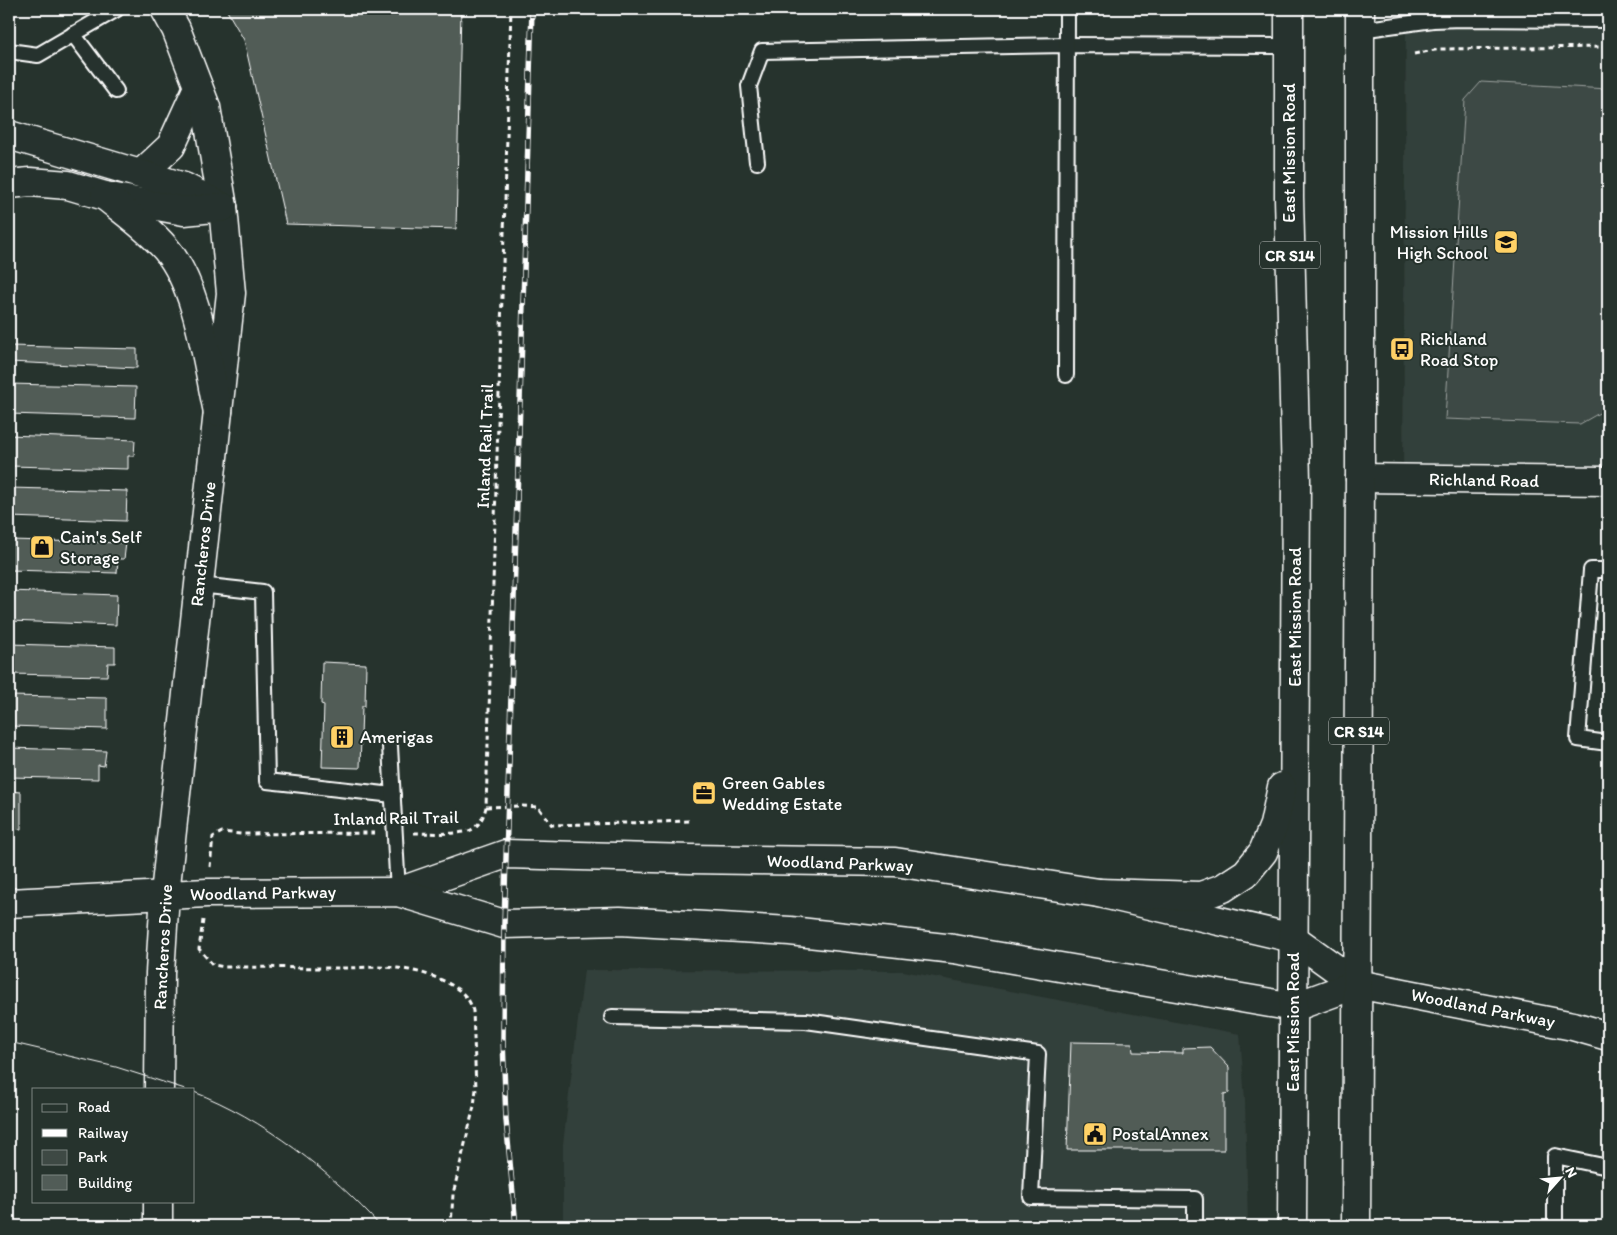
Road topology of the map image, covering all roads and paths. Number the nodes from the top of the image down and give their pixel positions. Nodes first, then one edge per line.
1 (117, 9) edge
2 (166, 9) edge
3 (511, 9) edge
4 (1067, 9) edge
5 (1289, 9) edge
6 (1360, 19) edge
7 (1608, 20) edge
8 (73, 34) junction
9 (1067, 45) junction
10 (1289, 46) junction
11 (1608, 47) edge
12 (9, 51) edge
13 (1414, 54) dead end
14 (198, 87) junction
15 (116, 91) dead end
16 (9, 135) edge
17 (756, 162) dead end
18 (141, 174) junction
19 (9, 184) edge
20 (105, 196) junction
21 (223, 207) junction
22 (1066, 375) dead end
23 (218, 412) junction
24 (1360, 478) junction
25 (1608, 481) edge
26 (1608, 570) edge
27 (199, 585) junction
28 (1295, 724) junction
29 (1608, 743) edge
30 (390, 746) dead end
31 (393, 796) junction
32 (486, 807) junction
33 (693, 821) dead end
34 (395, 833) junction
35 (398, 892) junction
36 (206, 893) junction
37 (1099, 893) junction
38 (165, 894) junction
39 (9, 903) edge
40 (1293, 938) junction
41 (1358, 984) junction
42 (1294, 1007) junction
43 (612, 1017) dead end
44 (1608, 1036) edge
45 (159, 1088) edge
46 (1608, 1167) edge
47 (158, 1202) edge
48 (158, 1226) edge
49 (451, 1226) edge
50 (1195, 1226) edge
51 (1292, 1226) edge
52 (1356, 1226) edge
53 (1555, 1226) edge

1 - 8 lane
2 - 14 main road, Rancheros Drive
3 - 32 path, Inland Rail Trail
4 - 9 lane
5 - 10 main road, East Mission Road / CR S14
6 - 7 lane
6 - 24 main road, CR S14
8 - 12 lane
8 - 15 lane
9 - 10 lane
9 - 17 lane
9 - 22 lane
10 - 28 main road, East Mission Road / CR S14
11 - 13 path
14 - 18 main road
14 - 21 main road, Rancheros Drive
16 - 18 main road
18 - 21 main road
19 - 20 main road
20 - 21 main road
20 - 23 main road
21 - 23 main road, Rancheros Drive
23 - 27 main road, Rancheros Drive
24 - 25 main road, Richland Road
24 - 41 main road, CR S14
26 - 29 lane
27 - 31 lane
27 - 38 main road, Rancheros Drive
28 - 37 main road
28 - 40 main road, East Mission Road / CR S14
30 - 31 lane
31 - 34 lane
32 - 33 path
32 - 34 path, Inland Rail Trail
34 - 35 lane
34 - 36 path, Inland Rail Trail
35 - 36 main road, Woodland Parkway
35 - 37 main road, Woodland Parkway
35 - 42 main road, Woodland Parkway
36 - 38 main road, Woodland Parkway
36 - 49 path, Inland Rail Trail
37 - 40 main road, Woodland Parkway
38 - 39 main road, Woodland Parkway
38 - 45 main road, Rancheros Drive
40 - 41 main road, Woodland Parkway
40 - 42 main road, East Mission Road / CR S14
41 - 42 main road, Woodland Parkway
41 - 44 main road, Woodland Parkway
41 - 52 main road, CR S14
42 - 51 main road, East Mission Road / CR S14
43 - 50 lane
46 - 53 lane
47 - 48 main road

